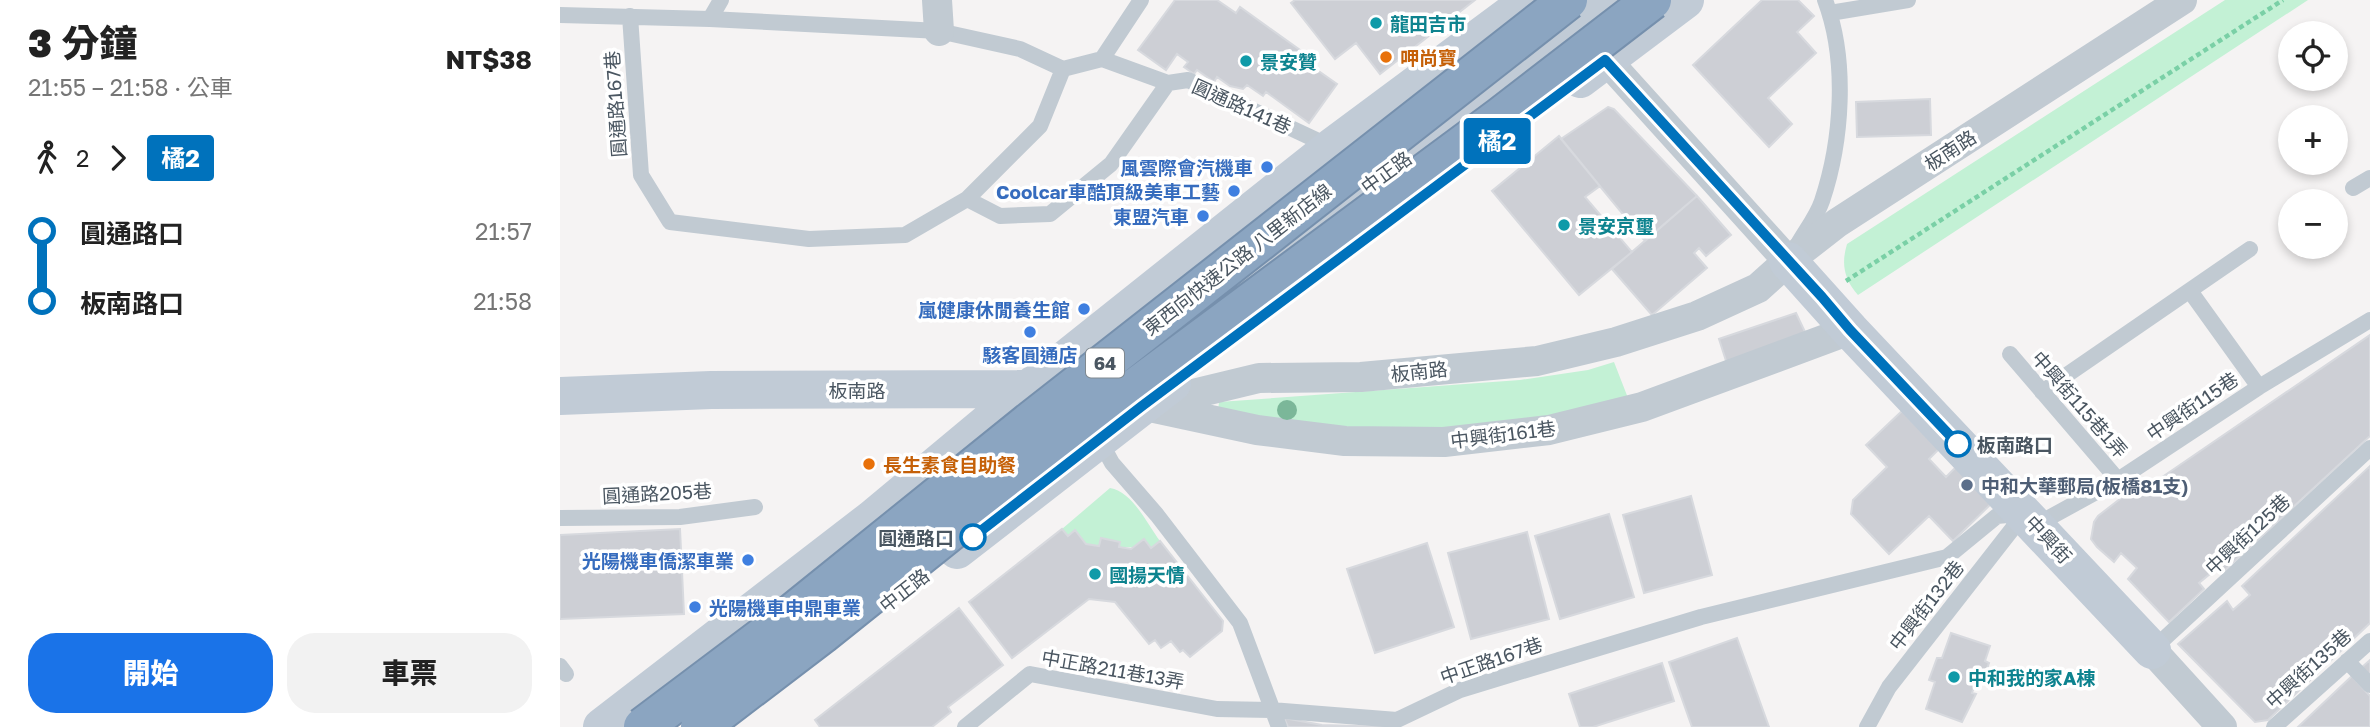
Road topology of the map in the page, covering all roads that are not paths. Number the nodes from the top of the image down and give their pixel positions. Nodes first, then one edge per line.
1 (720, 0) edge
2 (937, 0) edge
3 (1141, 0) edge
4 (1530, 0) edge
5 (1607, 0) edge
6 (1652, 0) edge
7 (1685, 0) edge
8 (1908, 0) edge
9 (2182, 0) edge
10 (1828, 6) edge
11 (1567, 8) edge
12 (560, 15) edge
13 (630, 16) junction
14 (710, 19) junction
15 (939, 31) junction
16 (1102, 60) junction
17 (1605, 60) junction
18 (1063, 69) junction
19 (1168, 83) junction
20 (1332, 147) junction
21 (2370, 178) edge
22 (2353, 188) dead end
23 (967, 199) junction
24 (2250, 249) dead end
25 (1788, 261) junction
26 (2190, 290) junction
27 (2370, 320) edge
28 (1850, 330) junction
29 (2010, 354) dead end
30 (2259, 387) junction
31 (1028, 389) junction
32 (2042, 392) junction
33 (560, 396) edge
34 (1088, 400) junction
35 (1142, 406) junction
36 (1099, 439) junction
37 (2370, 448) edge
38 (2119, 480) junction
39 (755, 507) dead end
40 (560, 518) edge
41 (2030, 519) junction
42 (2370, 641) edge
43 (2152, 650) junction
44 (2347, 661) junction
45 (2370, 685) edge
46 (1271, 710) junction
47 (1396, 724) edge
48 (603, 727) edge
49 (643, 727) edge
50 (665, 727) edge
51 (700, 727) edge
52 (729, 727) edge
53 (965, 727) edge
54 (1279, 727) edge
55 (1867, 727) edge
56 (2222, 727) edge
57 (2274, 727) edge

1 - 14 lane
2 - 15 street
3 - 16 lane
4 - 20 main road
5 - 11 main road, 中正路
6 - 51 highway, 東西向快速公路 八里新店線 / 64, bridge
7 - 17 main road, 中正路
8 - 10 lane
9 - 25 street, 板南路
10 - 25 lane
11 - 17 street, 中興街
11 - 34 main road, 中正路
11 - 49 highway, 東西向快速公路 八里新店線 / 64, bridge
12 - 13 lane
13 - 14 lane
13 - 23 lane, 圓通路167巷
14 - 15 lane
15 - 18 lane
16 - 18 lane
16 - 19 lane, 圓通路141巷
17 - 25 street, 中興街
17 - 35 main road, 中正路
18 - 23 lane
19 - 20 lane, 圓通路141巷
19 - 23 lane
20 - 31 main road
21 - 22 lane
24 - 26 lane
25 - 28 main road, 中興街
25 - 35 street, 板南路
26 - 30 lane
26 - 32 lane
27 - 30 lane, 中興街115巷
28 - 35 street, 中興街161巷
28 - 41 main road, 中興街
29 - 32 lane, 中興街115巷1弄
30 - 38 lane, 中興街115巷
31 - 33 main road, 板南路
31 - 34 main road, 板南路
31 - 48 main road
32 - 38 lane, 中興街115巷1弄
34 - 35 main road, 板南路
34 - 36 lane
34 - 50 main road, 中正路
35 - 36 main road, 中正路
36 - 46 lane
36 - 52 main road, 中正路
37 - 43 lane, 中興街125巷
38 - 41 lane, 中興街115巷
39 - 40 lane, 圓通路205巷
41 - 43 main road, 中興街
41 - 47 lane, 中正路167巷
41 - 55 lane, 中興街132巷
42 - 44 lane, 中興街135巷
43 - 56 street, 中興街
44 - 45 lane
44 - 57 lane, 中興街135巷
46 - 47 lane, 中正路167巷
46 - 53 lane, 中正路211巷13弄
46 - 54 lane

